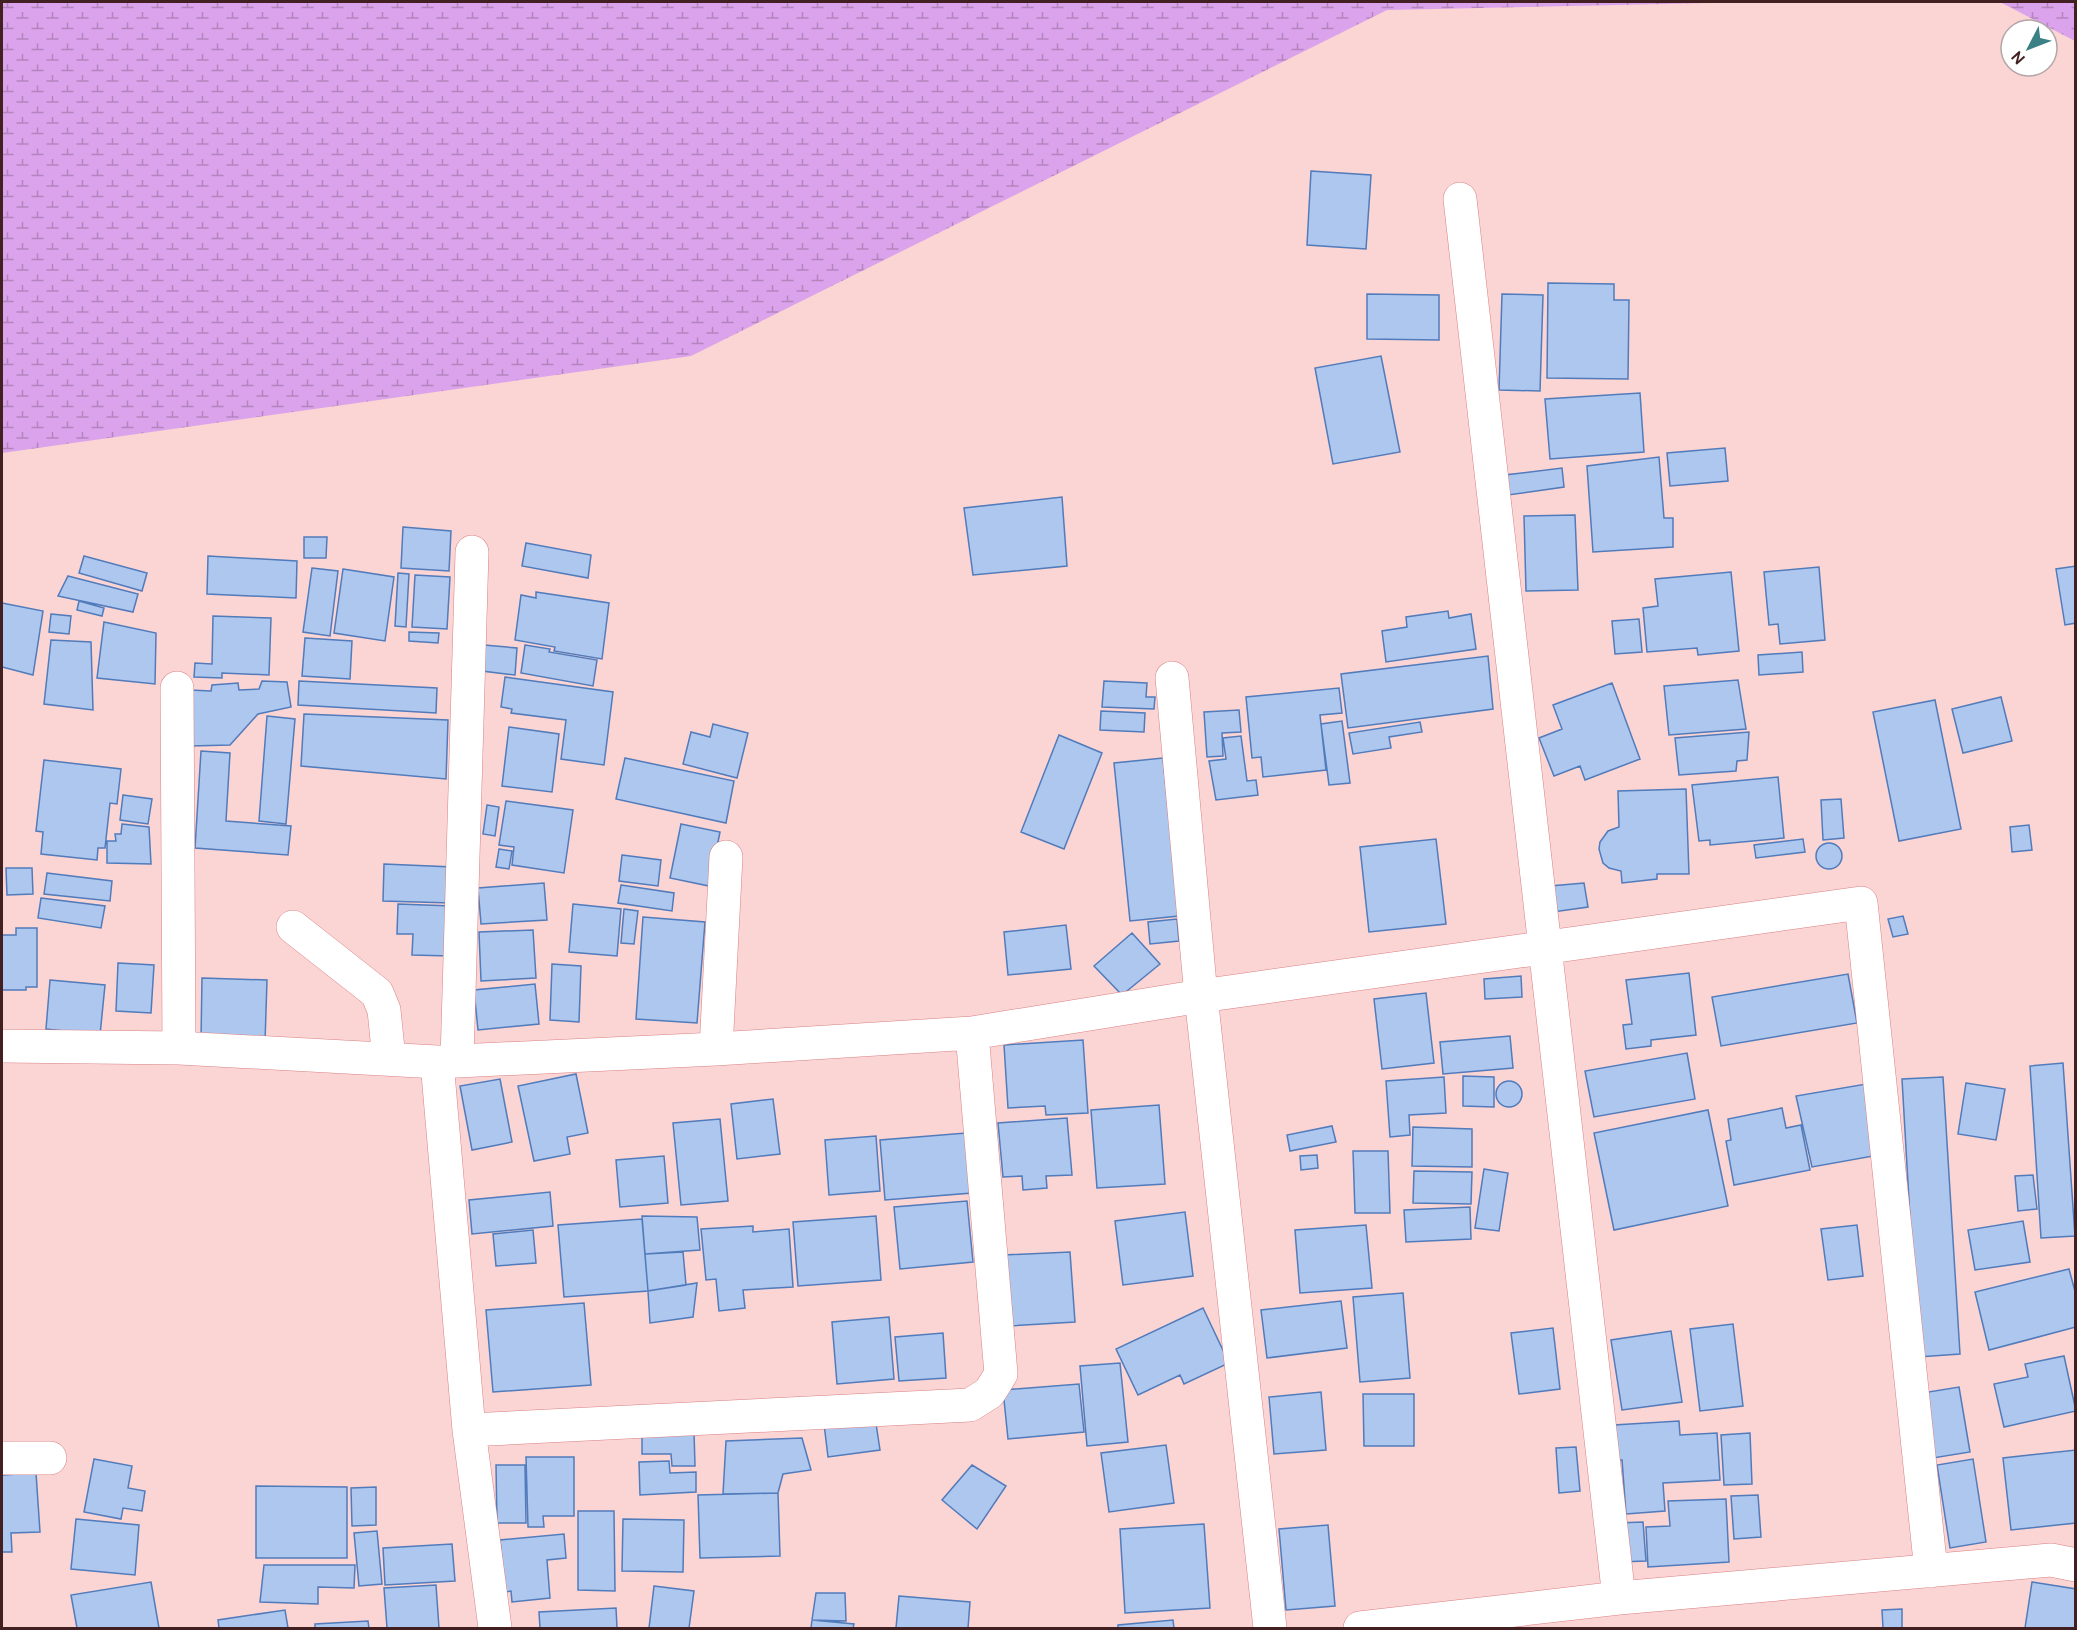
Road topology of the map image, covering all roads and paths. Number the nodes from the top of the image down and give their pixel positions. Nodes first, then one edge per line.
1 (1460, 199) dead end
2 (472, 552) dead end
3 (1172, 678) dead end
4 (177, 688) dead end
5 (726, 857) dead end
6 (293, 927) dead end
7 (1545, 948) junction
8 (1201, 996) junction
9 (972, 1032) junction
10 (2, 1046) edge
11 (179, 1048) junction
12 (716, 1049) junction
13 (389, 1059) junction
14 (447, 1061) junction
15 (469, 1430) junction
16 (2, 1458) edge
17 (50, 1458) dead end
18 (2076, 1565) edge
19 (1931, 1570) junction
20 (1619, 1598) junction
21 (495, 1629) edge
22 (1270, 1629) edge
23 (1360, 1629) edge

1 - 7 street
2 - 14 street
3 - 8 street
4 - 11 street
5 - 12 street
6 - 13 street
7 - 8 street
7 - 19 street
7 - 20 street
8 - 9 street
8 - 22 street
9 - 12 street
9 - 15 street
10 - 11 street
11 - 13 street
12 - 14 street
13 - 14 street
14 - 15 street
15 - 21 street
16 - 17 street
18 - 19 street
19 - 20 street
20 - 23 street

